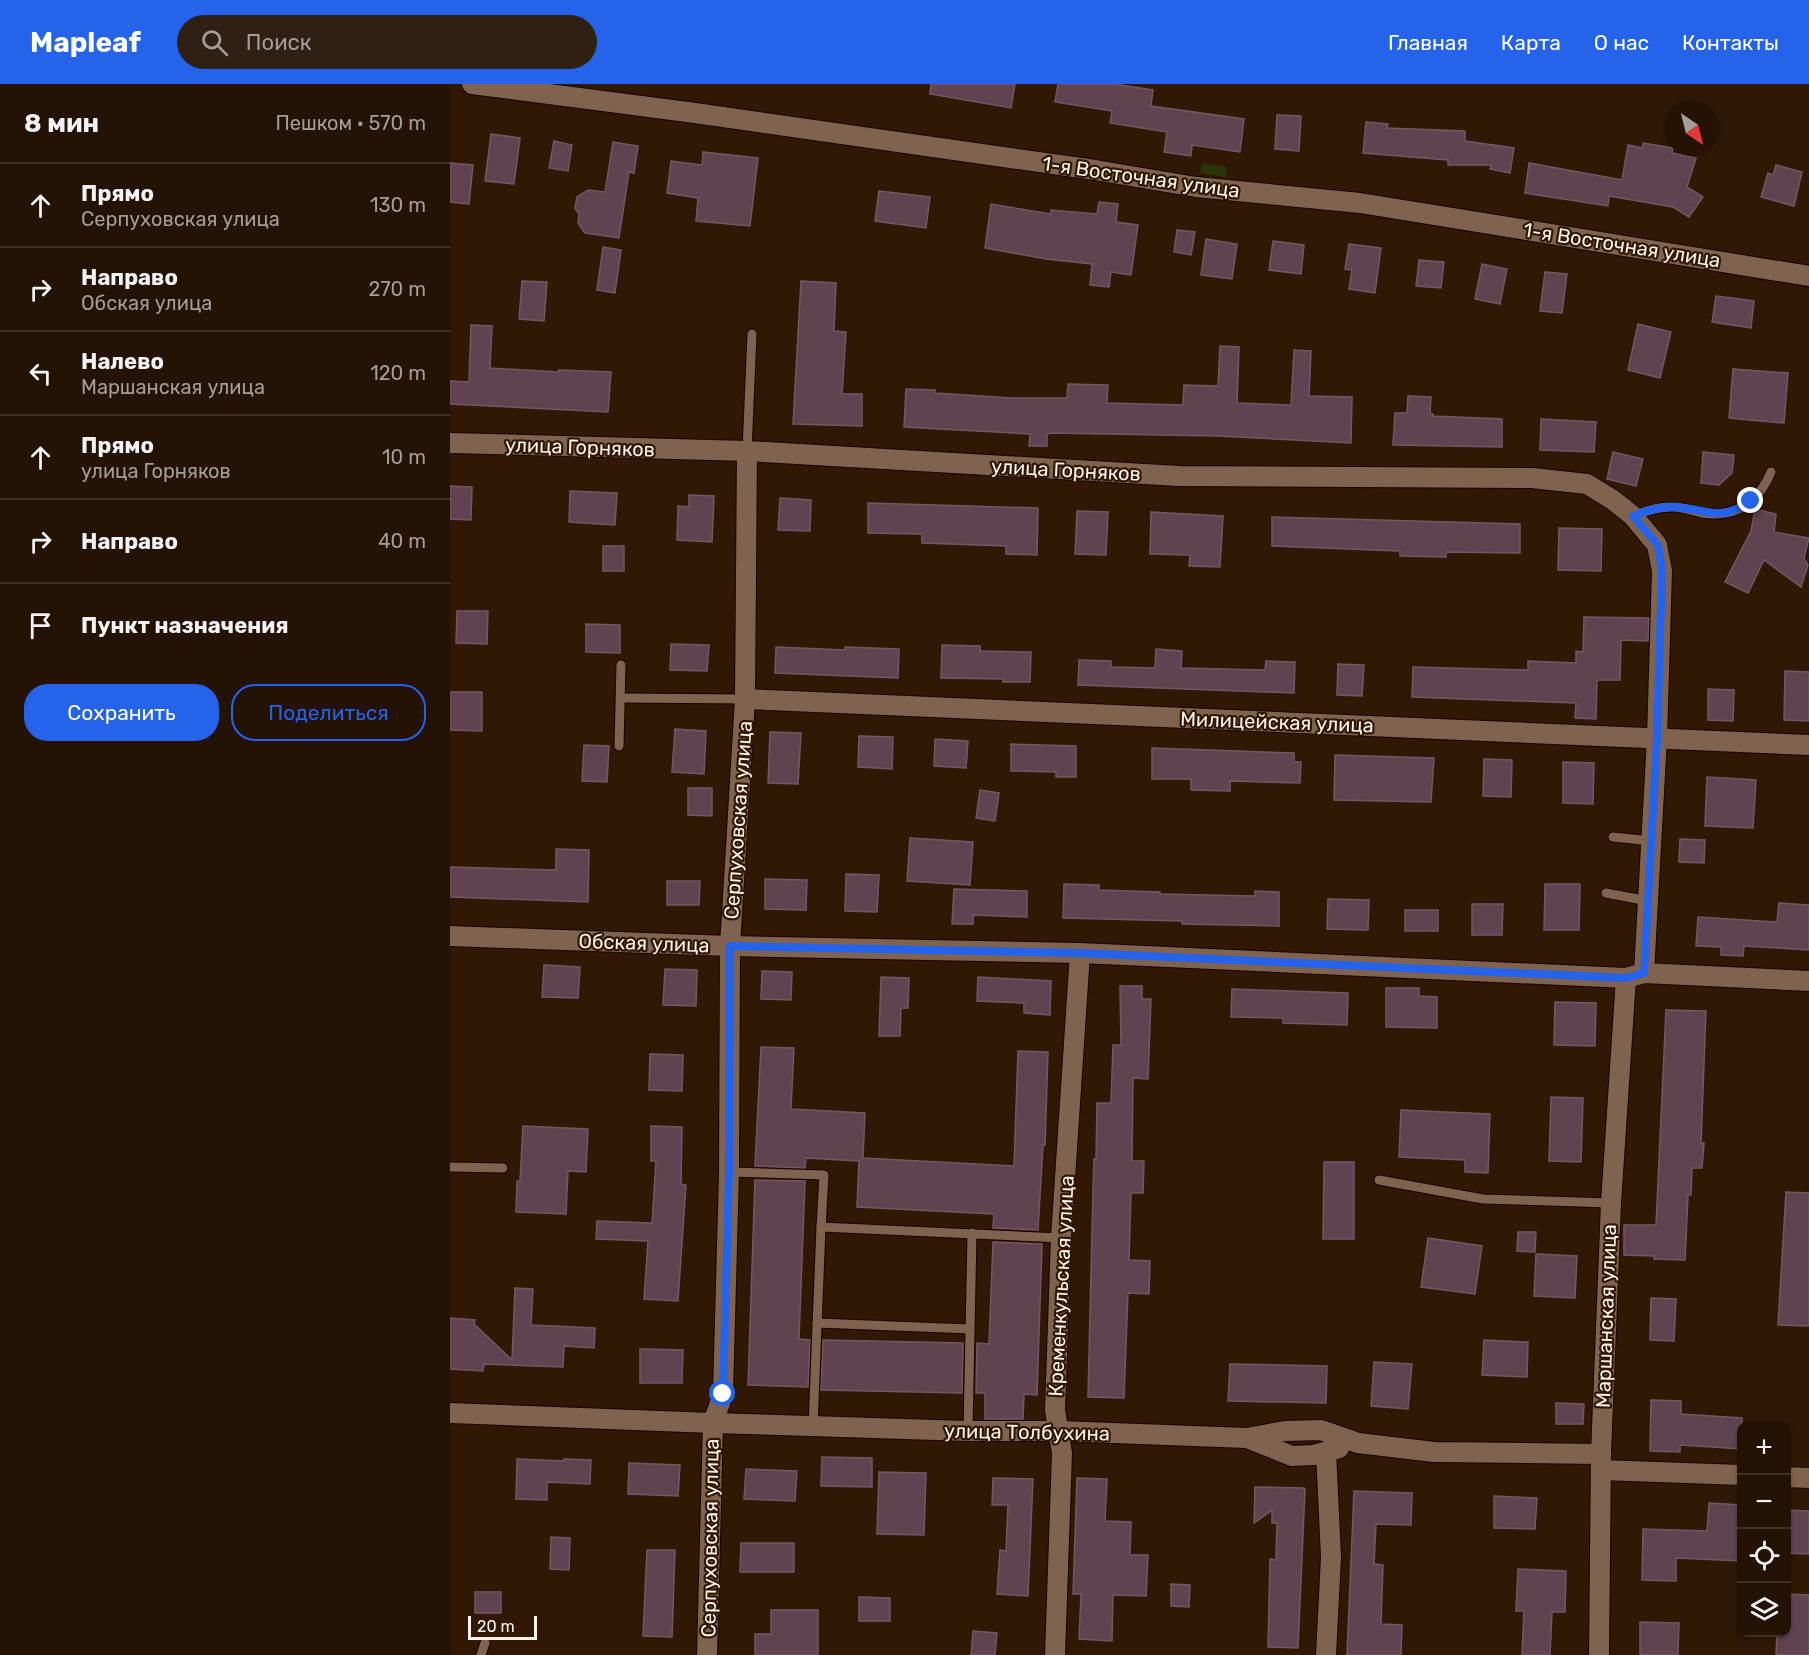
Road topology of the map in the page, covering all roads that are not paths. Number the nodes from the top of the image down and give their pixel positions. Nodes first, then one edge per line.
1 (472, 84) edge
2 (1809, 276) edge
3 (752, 334) dead end
4 (450, 443) edge
5 (747, 451) junction
6 (1771, 472) dead end
7 (1633, 516) junction
8 (1658, 545) joint
9 (621, 665) dead end
10 (621, 698) junction
11 (745, 699) junction
12 (1657, 738) junction
13 (1809, 745) edge
14 (619, 746) dead end
15 (1613, 837) dead end
16 (1651, 841) junction
17 (1606, 893) dead end
18 (1648, 901) junction
19 (450, 936) edge
20 (730, 946) junction
21 (1080, 953) junction
22 (1635, 975) junction
23 (1809, 981) edge
24 (450, 1167) edge
25 (503, 1168) dead end
26 (729, 1172) junction
27 (1379, 1180) dead end
28 (1611, 1203) junction
29 (821, 1227) junction
30 (972, 1233) junction
31 (1061, 1238) junction
32 (817, 1323) junction
33 (970, 1329) junction
34 (450, 1413) edge
35 (713, 1423) junction
36 (813, 1425) junction
37 (968, 1431) junction
38 (1059, 1431) junction
39 (1247, 1438) junction
40 (1358, 1443) junction
41 (1326, 1452) junction
42 (1601, 1462) junction
43 (1737, 1475) edge
44 (1791, 1477) edge
45 (1809, 1478) edge
46 (485, 1642) dead end
47 (480, 1655) edge
48 (707, 1655) edge
49 (1055, 1655) edge
50 (1326, 1655) edge
51 (1599, 1655) edge

1 - 2 street, 1-я Восточная улица
3 - 5 lane
4 - 5 street, улица Горняков
5 - 7 street, улица Горняков
5 - 11 street, Серпуховская улица
6 - 7 lane
7 - 8 street, улица Горняков
8 - 12 street, Маршанская улица
9 - 10 lane
10 - 11 lane
10 - 14 lane
11 - 12 street, Милицейская улица
11 - 20 street, Серпуховская улица
12 - 13 street, Милицейская улица
12 - 16 street, Маршанская улица
15 - 16 lane
16 - 18 street, Маршанская улица
17 - 18 lane
18 - 22 street, Маршанская улица
19 - 20 street, Обская улица
20 - 21 street, Обская улица
20 - 26 street, Серпуховская улица
21 - 22 street, Обская улица
21 - 31 street, Кременкульская улица
22 - 23 street, Обская улица
22 - 28 street, Маршанская улица
24 - 25 lane
26 - 29 lane
26 - 35 street, Серпуховская улица
27 - 28 lane
28 - 42 street, Маршанская улица
29 - 30 lane
29 - 32 lane
30 - 31 lane
30 - 33 lane
31 - 38 street, Кременкульская улица
32 - 33 lane
32 - 36 lane
33 - 37 lane
34 - 35 street, улица Толбухина
35 - 36 street, улица Толбухина
35 - 48 street, Серпуховская улица
36 - 37 street, улица Толбухина
37 - 38 street, улица Толбухина
38 - 39 street, улица Толбухина
38 - 49 street, Кременкульская улица
39 - 40 street, улица Толбухина
39 - 41 street
40 - 41 street
40 - 42 street, улица Толбухина
41 - 50 street
42 - 43 street, улица Толбухина
42 - 51 street, Маршанская улица
44 - 45 street
46 - 47 lane

